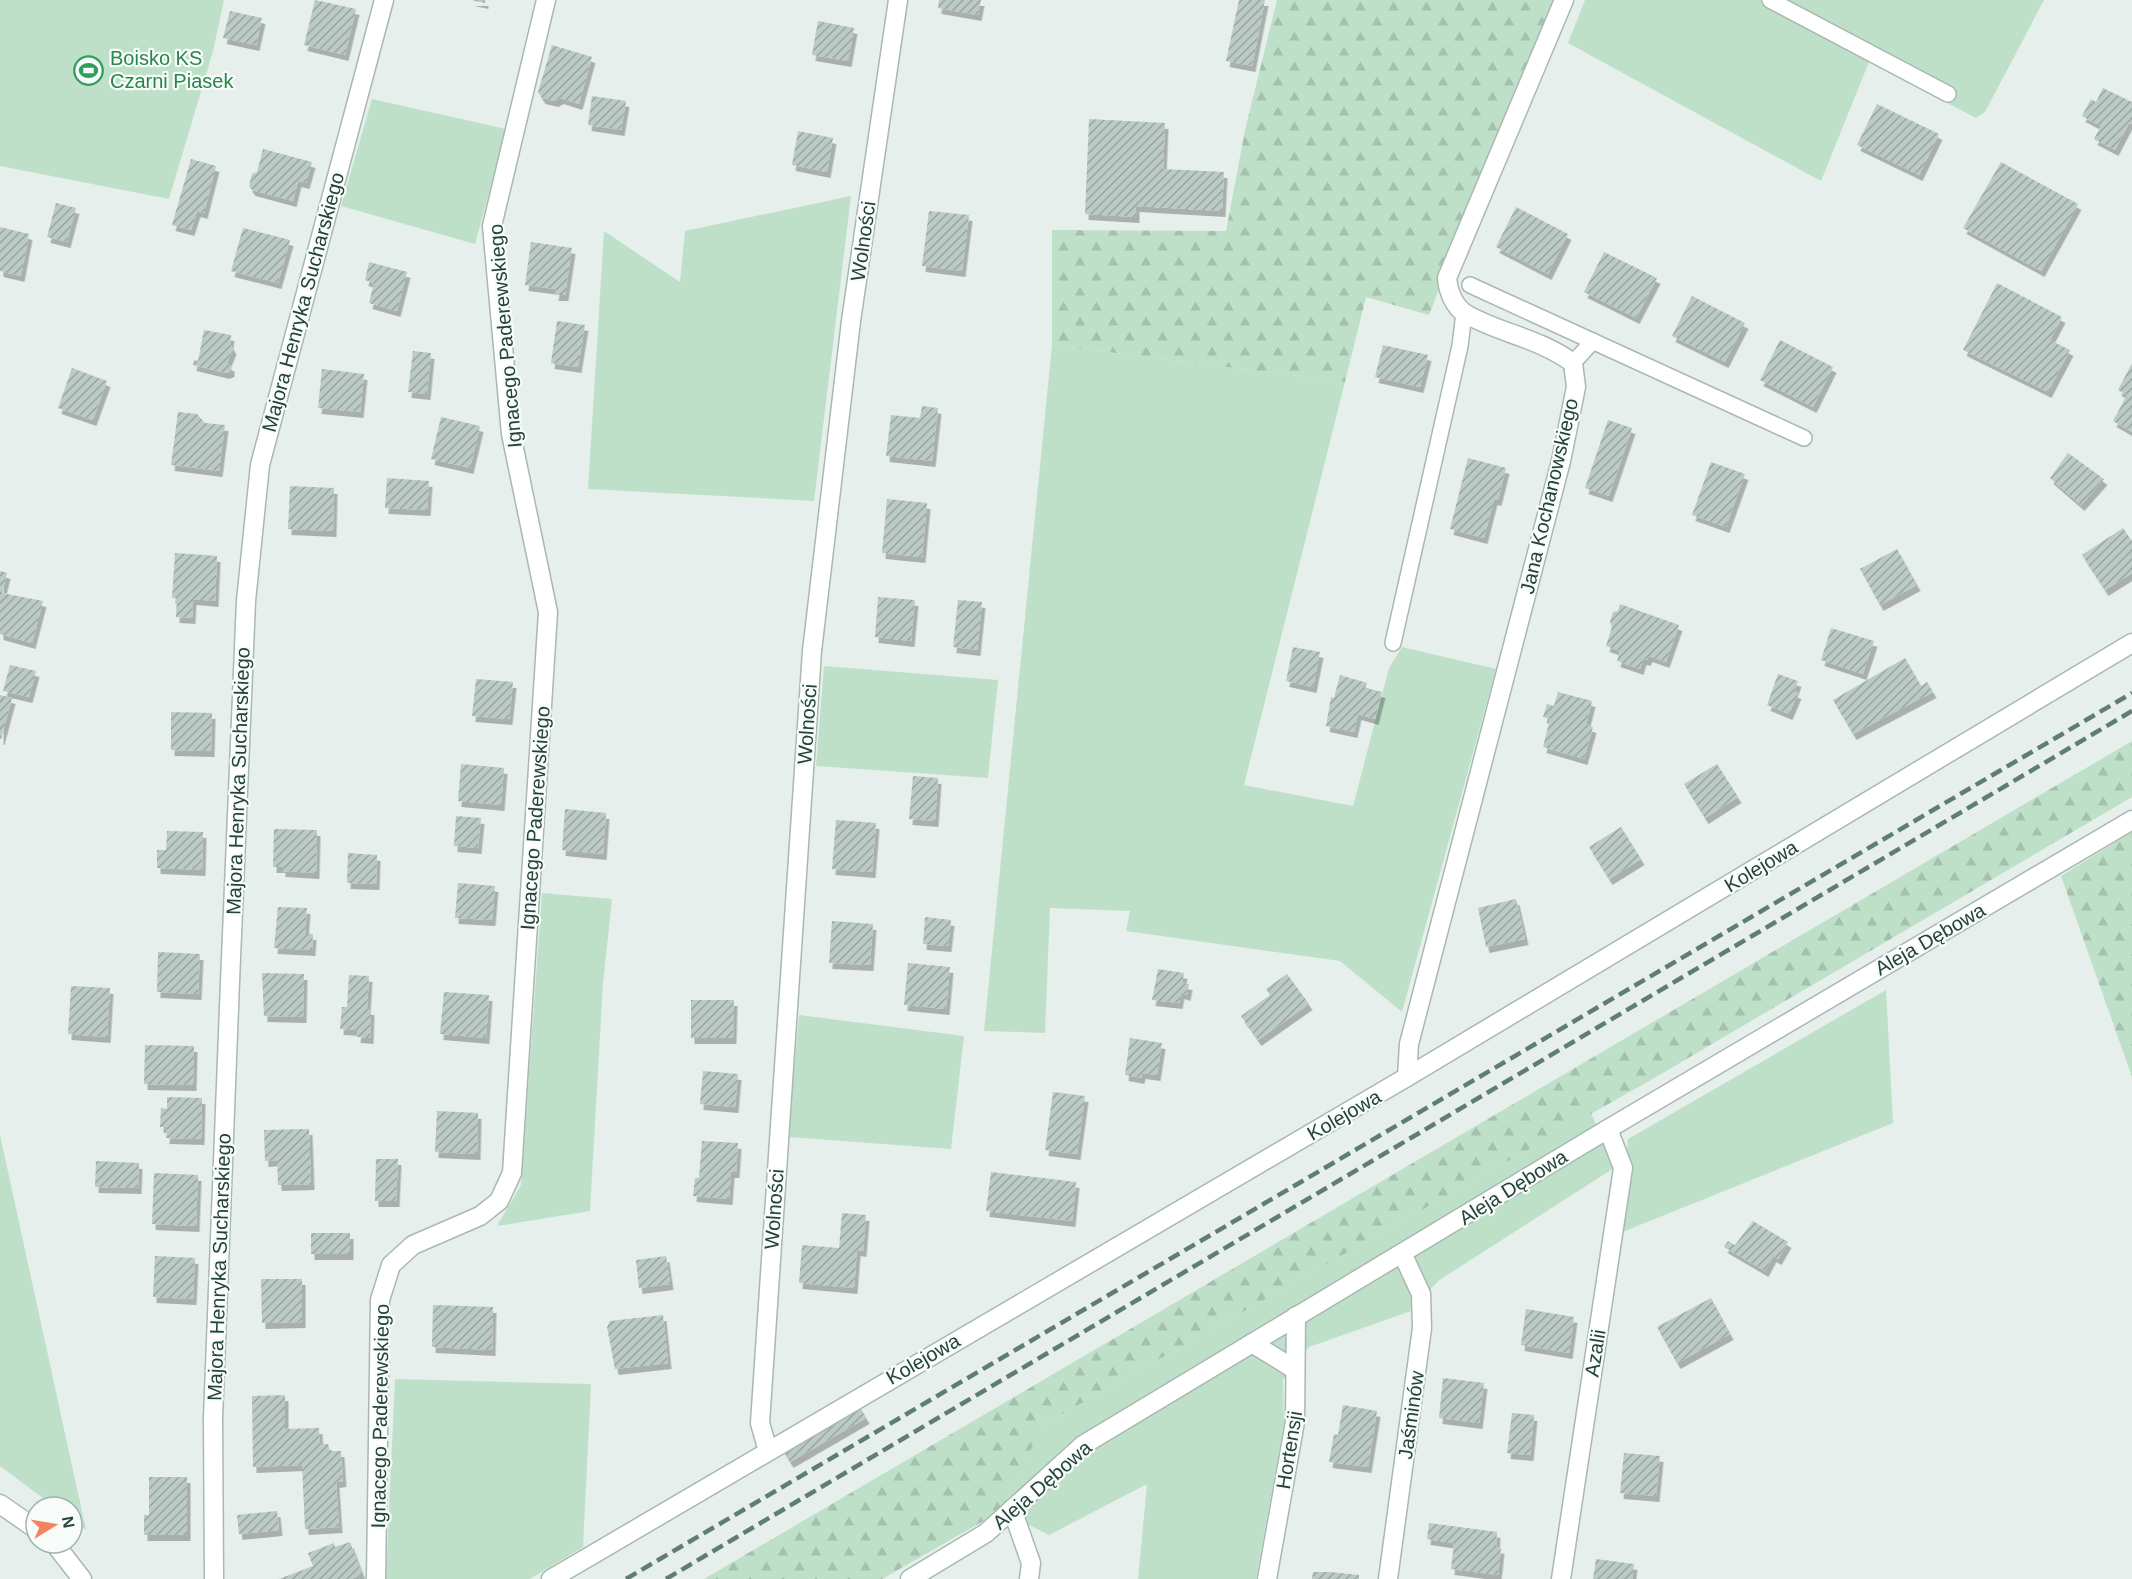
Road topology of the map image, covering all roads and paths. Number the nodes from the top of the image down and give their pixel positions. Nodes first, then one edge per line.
1 (384, 0) edge
2 (546, 0) edge
3 (898, 0) edge
4 (1564, 0) edge
5 (1770, 0) edge
6 (1948, 94) dead end
7 (1470, 285) dead end
8 (1464, 313) junction
9 (1593, 341) junction
10 (1573, 363) junction
11 (1804, 438) dead end
12 (1393, 643) dead end
13 (2132, 643) edge
14 (2132, 820) edge
15 (1407, 1077) junction
16 (1608, 1129) junction
17 (1403, 1255) junction
18 (1296, 1316) junction
19 (1252, 1343) junction
20 (1294, 1369) junction
21 (768, 1451) junction
22 (0, 1504) edge
23 (1012, 1509) junction
24 (24, 1521) edge
25 (63, 1555) edge
26 (82, 1579) edge
27 (214, 1579) edge
28 (376, 1579) edge
29 (551, 1579) edge
30 (910, 1579) edge
31 (1029, 1579) edge
32 (1267, 1579) edge
33 (1388, 1579) edge
34 (1561, 1579) edge

1 - 27 street, Majora Henryka Sucharskiego
2 - 28 street, Ignacego Paderewskiego
3 - 21 street, Wolności
4 - 8 street
5 - 6 lane
7 - 9 lane
8 - 10 street
8 - 12 lane
9 - 10 lane
9 - 11 lane
10 - 15 street, Jana Kochanowskiego
13 - 15 street, Kolejowa
14 - 16 street, Aleja Dębowa
15 - 21 street, Kolejowa
16 - 17 street, Aleja Dębowa
16 - 34 street, Azalii
17 - 18 street, Aleja Dębowa
17 - 33 street, Jaśminów
18 - 19 street, Aleja Dębowa
18 - 20 street, Hortensji
19 - 20 street
19 - 23 street, Aleja Dębowa
20 - 32 street, Hortensji
21 - 29 street, Kolejowa
22 - 24 street
23 - 30 street, Aleja Dębowa
23 - 31 street
25 - 26 street

